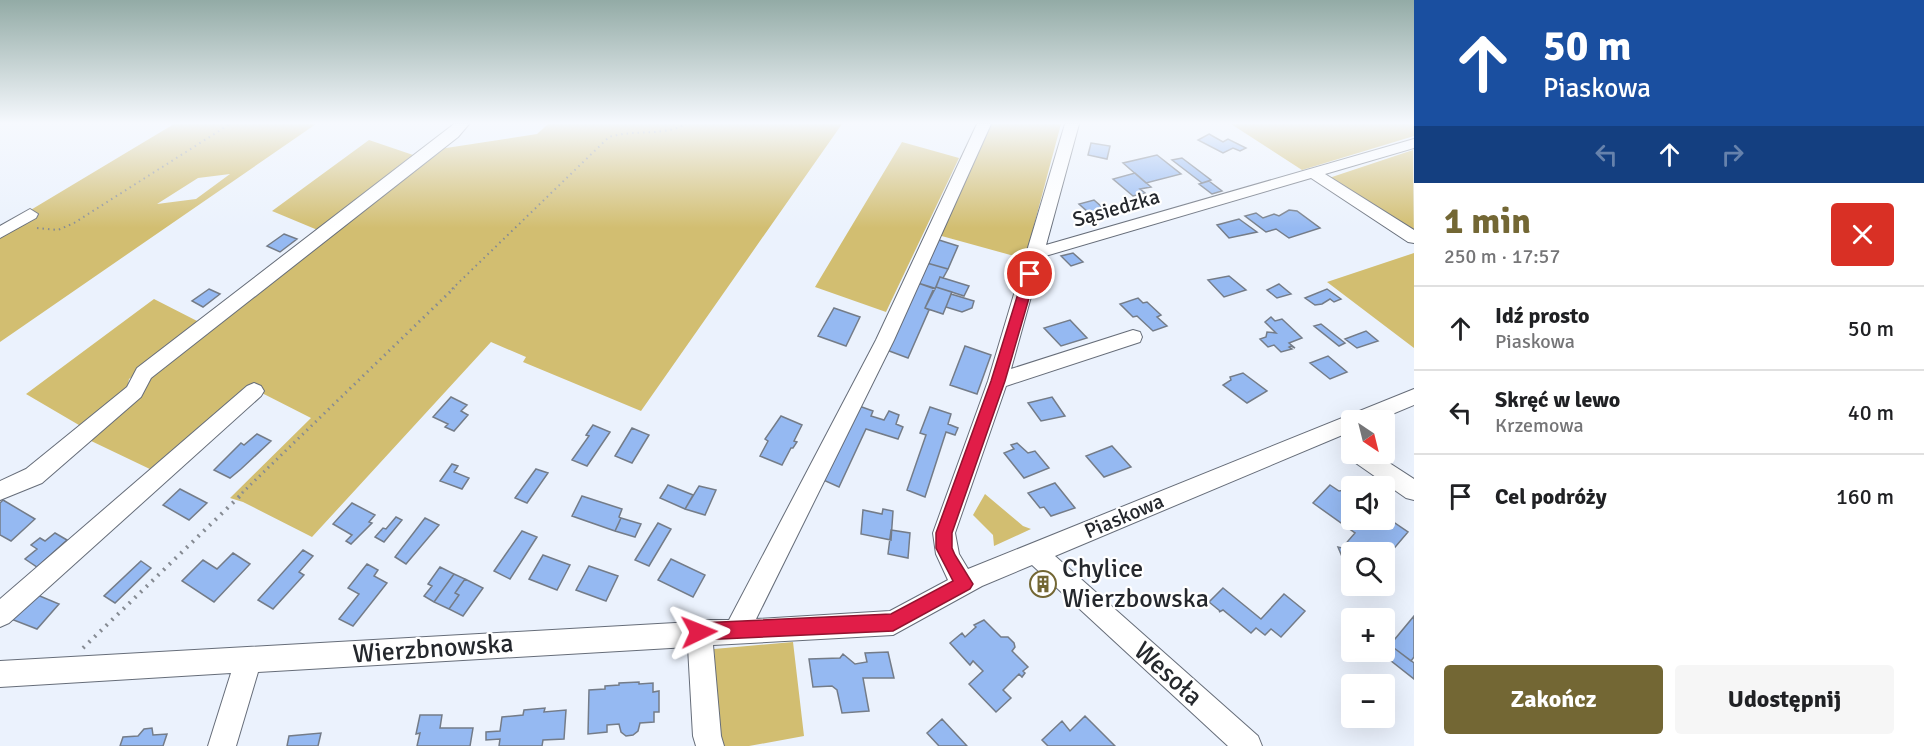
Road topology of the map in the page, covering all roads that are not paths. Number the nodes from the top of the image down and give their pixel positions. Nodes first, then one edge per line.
1 (421, 159) edge
2 (968, 159) edge
3 (1062, 159) edge
4 (1357, 159) edge
5 (1312, 172) junction
6 (33, 221) road end
7 (1043, 229) junction
8 (0, 233) edge
9 (1414, 238) edge
10 (1077, 241) junction
11 (1037, 253) junction
12 (1133, 337) dead end
13 (998, 381) junction
14 (254, 391) dead end
15 (1414, 397) edge
16 (1382, 410) edge
17 (1341, 426) edge
18 (1326, 432) junction
19 (1341, 442) edge
20 (1374, 464) edge
21 (0, 491) edge
22 (1414, 491) edge
23 (1035, 553) junction
24 (964, 584) junction
25 (0, 615) edge
26 (866, 625) joint
27 (737, 630) junction
28 (699, 632) junction
29 (248, 661) junction
30 (0, 674) edge
31 (222, 746) edge
32 (710, 746) edge
33 (1248, 746) edge

1 - 21 street
2 - 27 street
3 - 7 street
4 - 5 street, Sąsiedzka
5 - 9 street
5 - 10 street, Sąsiedzka
6 - 8 street
7 - 10 street
7 - 11 street
10 - 11 street, Sąsiedzka
11 - 13 street
12 - 13 street
13 - 24 street
14 - 25 street
15 - 16 street
17 - 18 street, Piaskowa
18 - 19 street
18 - 23 street, Piaskowa
20 - 22 street
23 - 24 street, Piaskowa
23 - 33 street, Wesoła
24 - 26 street, Piaskowa
26 - 27 street, Wierzbnowska
27 - 28 street, Wierzbnowska
28 - 29 street, Wierzbnowska
28 - 32 street
29 - 30 street, Wierzbnowska
29 - 31 street

